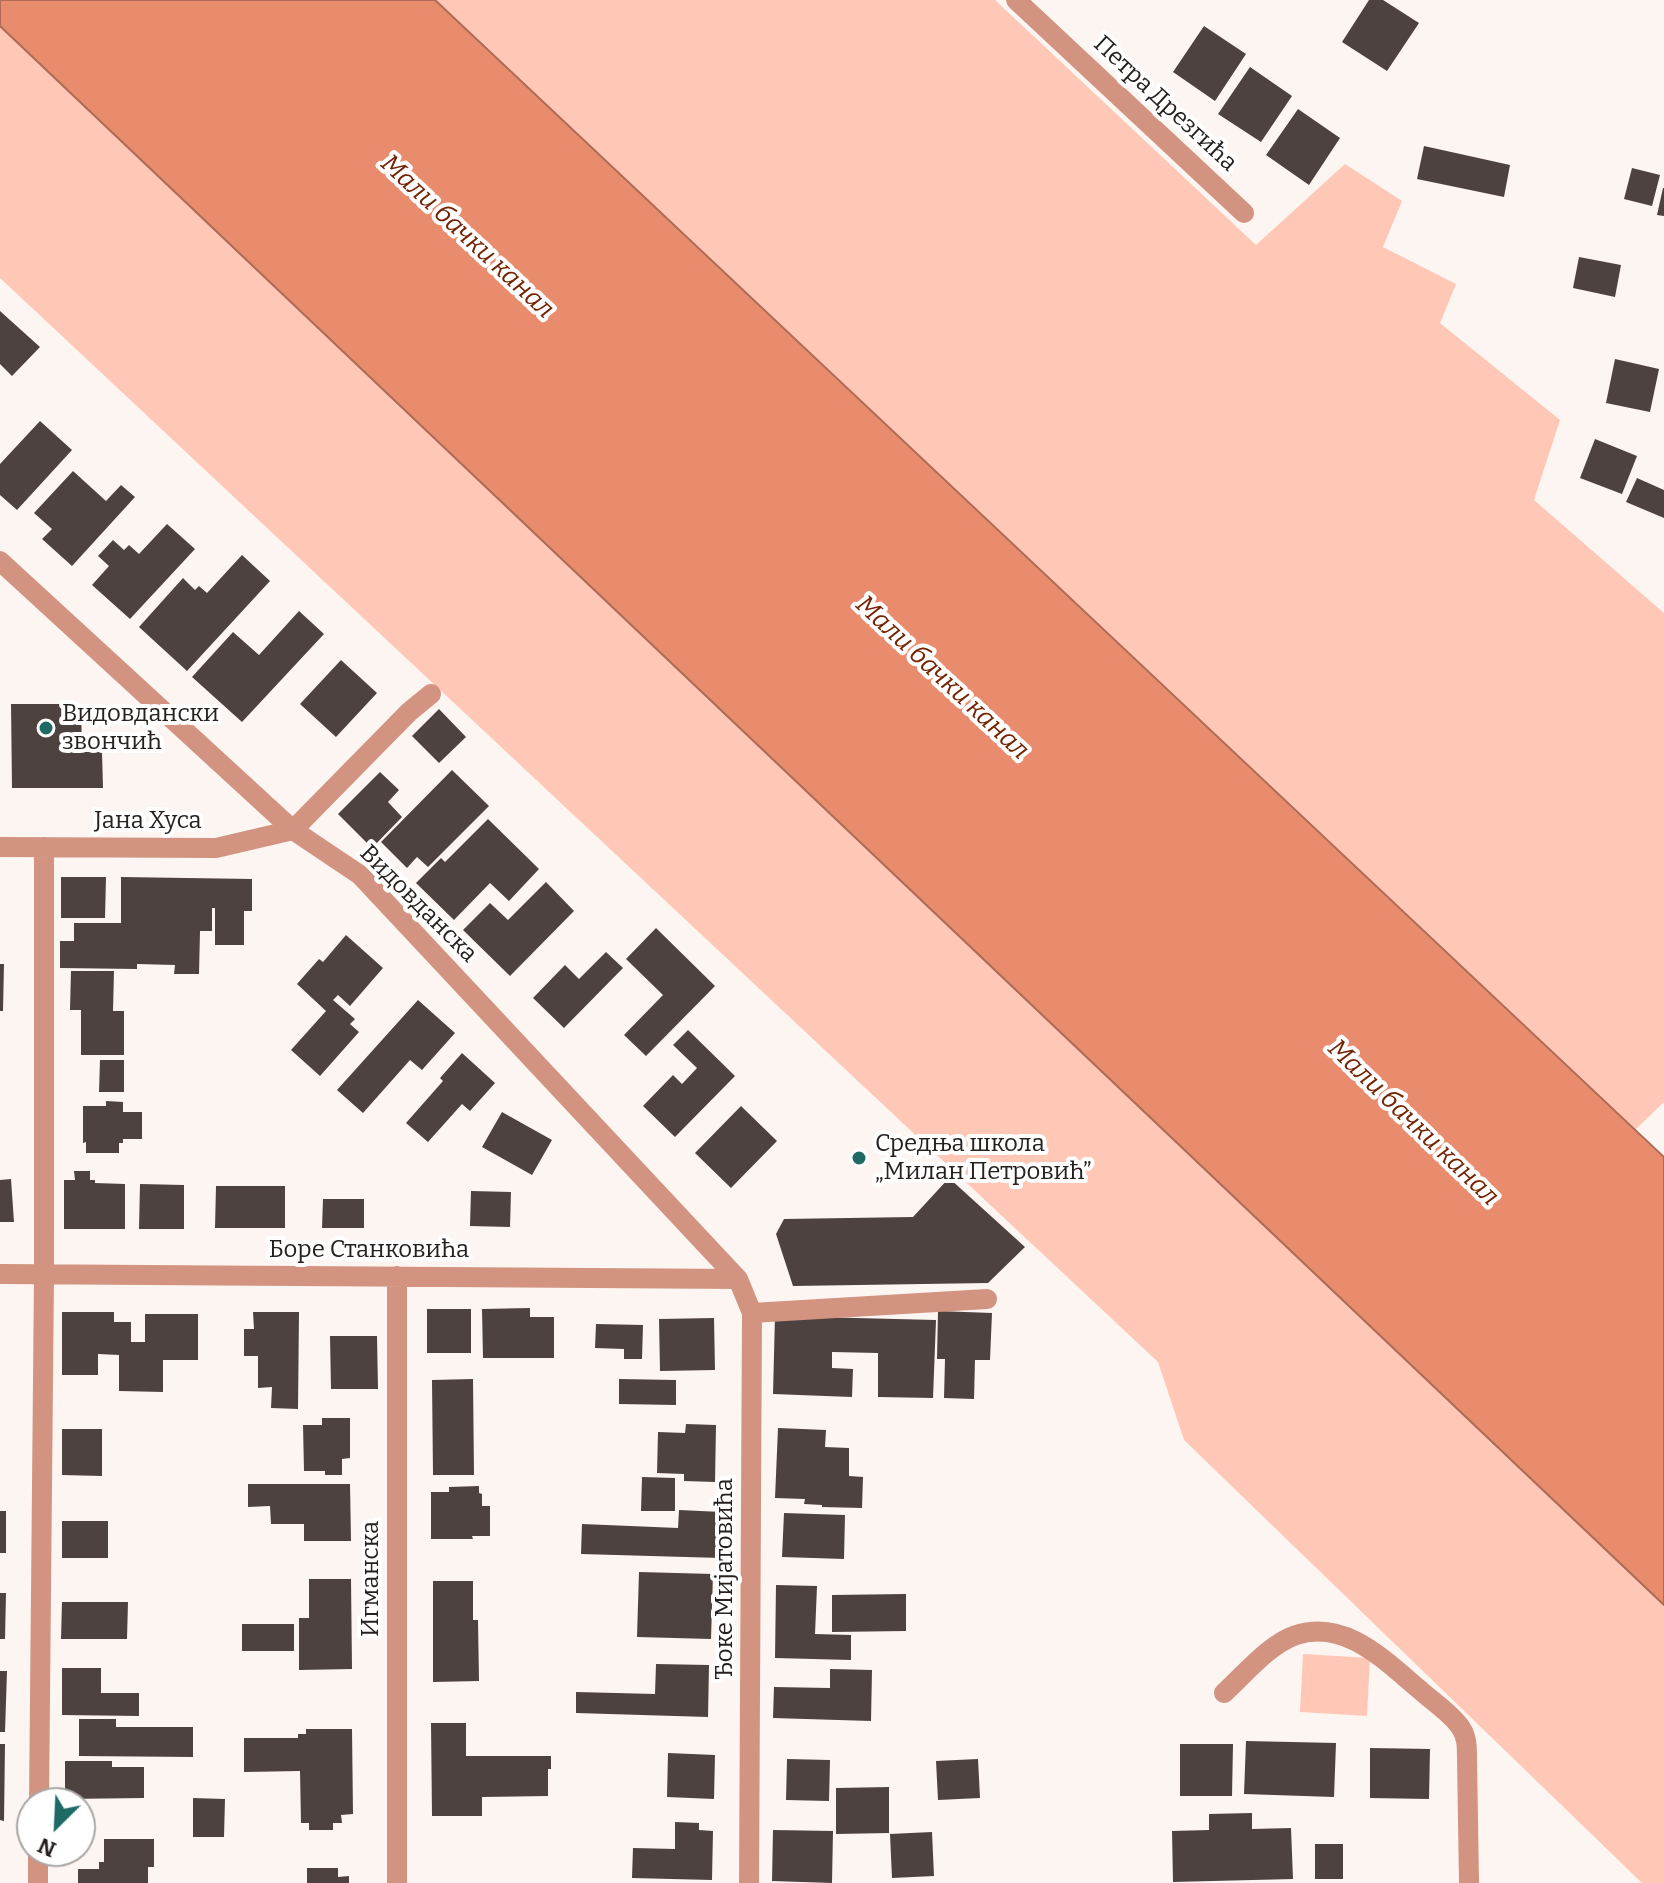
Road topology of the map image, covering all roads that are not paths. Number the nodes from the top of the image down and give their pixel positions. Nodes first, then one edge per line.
1 (1016, 0) edge
2 (1244, 213) dead end
3 (0, 561) edge
4 (431, 694) dead end
5 (293, 830) junction
6 (0, 847) edge
7 (44, 847) junction
8 (0, 1274) edge
9 (44, 1274) junction
10 (397, 1276) junction
11 (738, 1279) junction
12 (987, 1299) dead end
13 (752, 1313) junction
14 (1224, 1693) dead end
15 (39, 1787) edge
16 (397, 1883) edge
17 (749, 1883) edge
18 (1469, 1883) edge

1 - 2 street, Петра Дрезгића
3 - 5 street, Видовданска
4 - 5 street
5 - 7 street, Јана Хуса
5 - 11 street, Видовданска
6 - 7 street, Јана Хуса
7 - 9 street
8 - 9 street, Боре Станковића
9 - 10 street, Боре Станковића
9 - 15 street
10 - 11 street, Боре Станковића
10 - 16 street, Игманска
11 - 13 street, Ђоке Мијатовића
12 - 13 street
13 - 17 street, Ђоке Мијатовића
14 - 18 street

